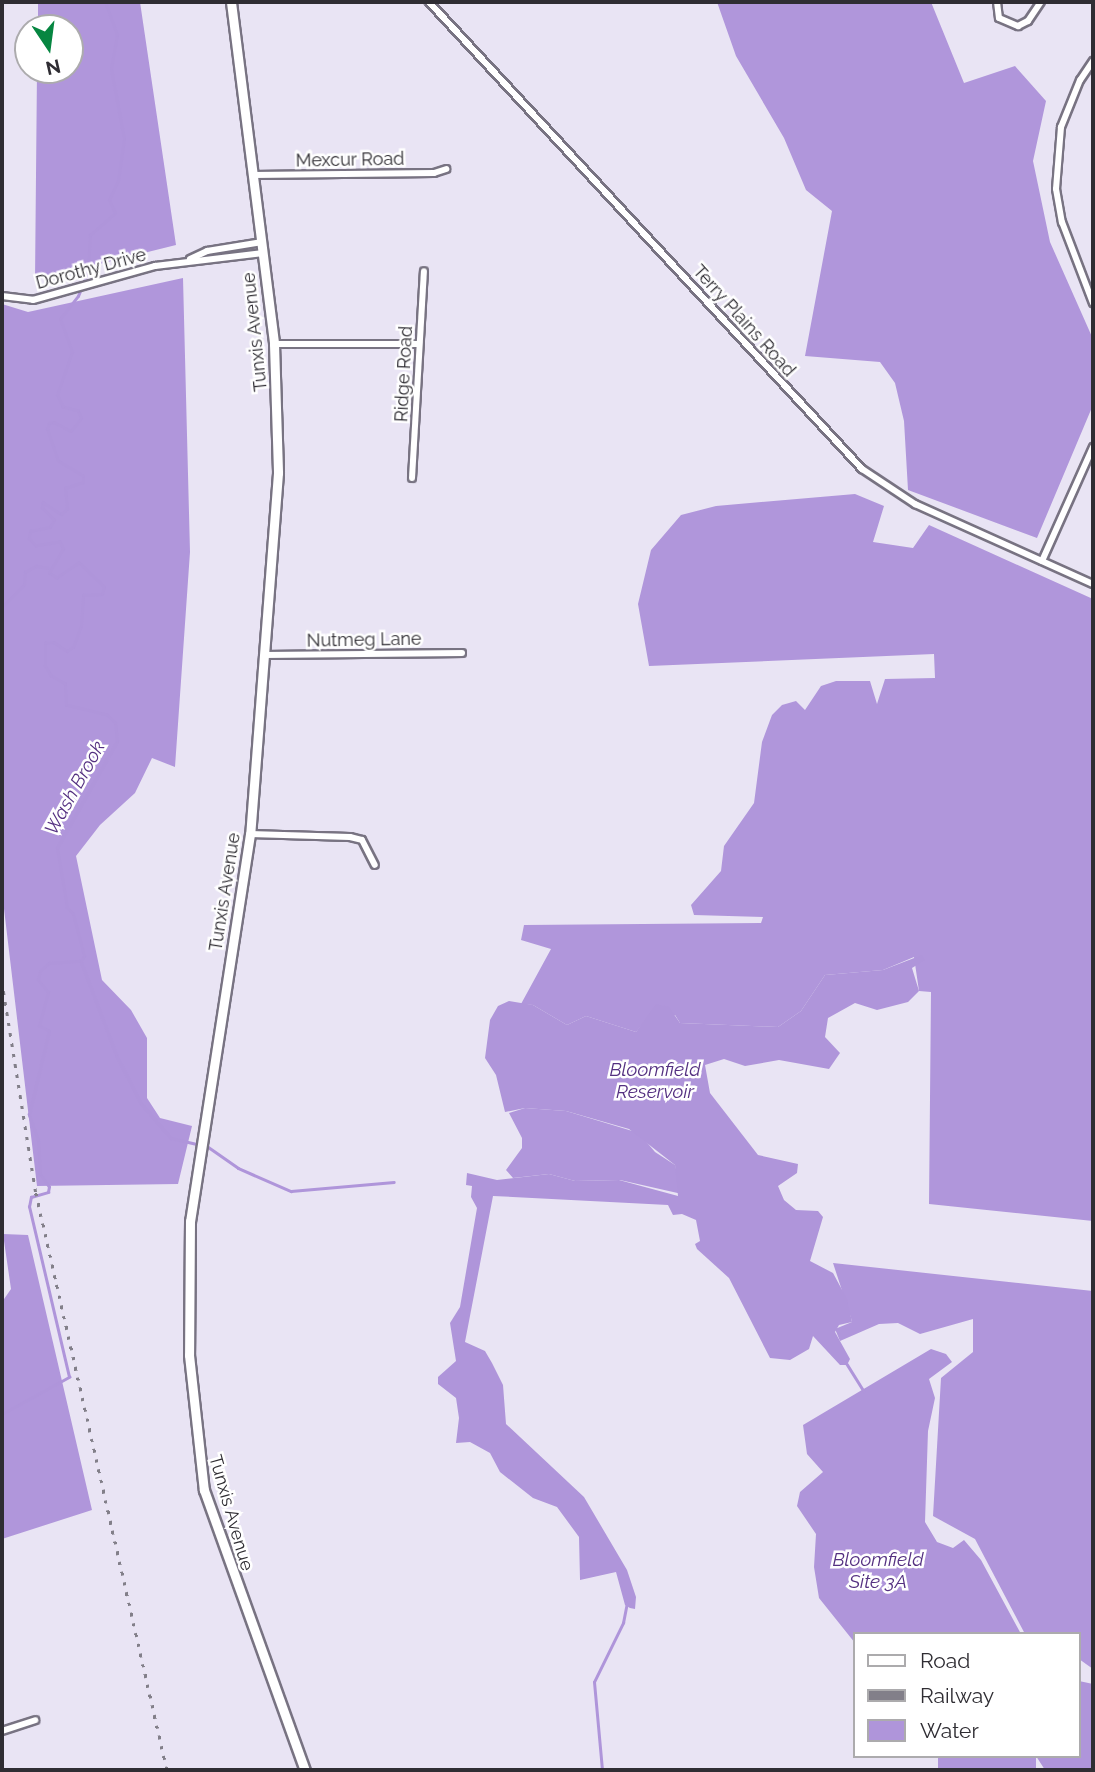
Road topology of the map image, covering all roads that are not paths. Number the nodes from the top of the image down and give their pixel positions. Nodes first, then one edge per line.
1 (230, 2) edge
2 (429, 2) edge
3 (997, 2) edge
4 (1041, 2) edge
5 (1093, 61) edge
6 (446, 169) dead end
7 (253, 175) junction
8 (262, 242) junction
9 (263, 253) junction
10 (188, 260) junction
11 (424, 271) dead end
12 (2, 296) edge
13 (1093, 303) edge
14 (274, 344) junction
15 (419, 344) junction
16 (1093, 447) edge
17 (412, 478) dead end
18 (1042, 561) junction
19 (1093, 584) edge
20 (461, 653) dead end
21 (267, 655) junction
22 (250, 834) junction
23 (375, 865) dead end
24 (35, 1720) dead end
25 (2, 1731) edge
26 (305, 1770) edge

1 - 7 main road, Tunxis Avenue
2 - 18 street, Terry Plains Road
3 - 4 street
5 - 13 street
6 - 7 street, Mexcur Road
7 - 8 main road, Tunxis Avenue
8 - 9 main road, Tunxis Avenue
8 - 10 street, Dorothy Drive
9 - 10 street, Dorothy Drive
9 - 14 main road, Tunxis Avenue
10 - 12 street, Dorothy Drive
11 - 15 street, Ridge Road
14 - 15 street
14 - 21 main road, Tunxis Avenue
15 - 17 street, Ridge Road
16 - 18 street
18 - 19 street, Terry Plains Road
20 - 21 street, Nutmeg Lane
21 - 22 main road, Tunxis Avenue
22 - 23 street
22 - 26 main road, Tunxis Avenue
24 - 25 street

